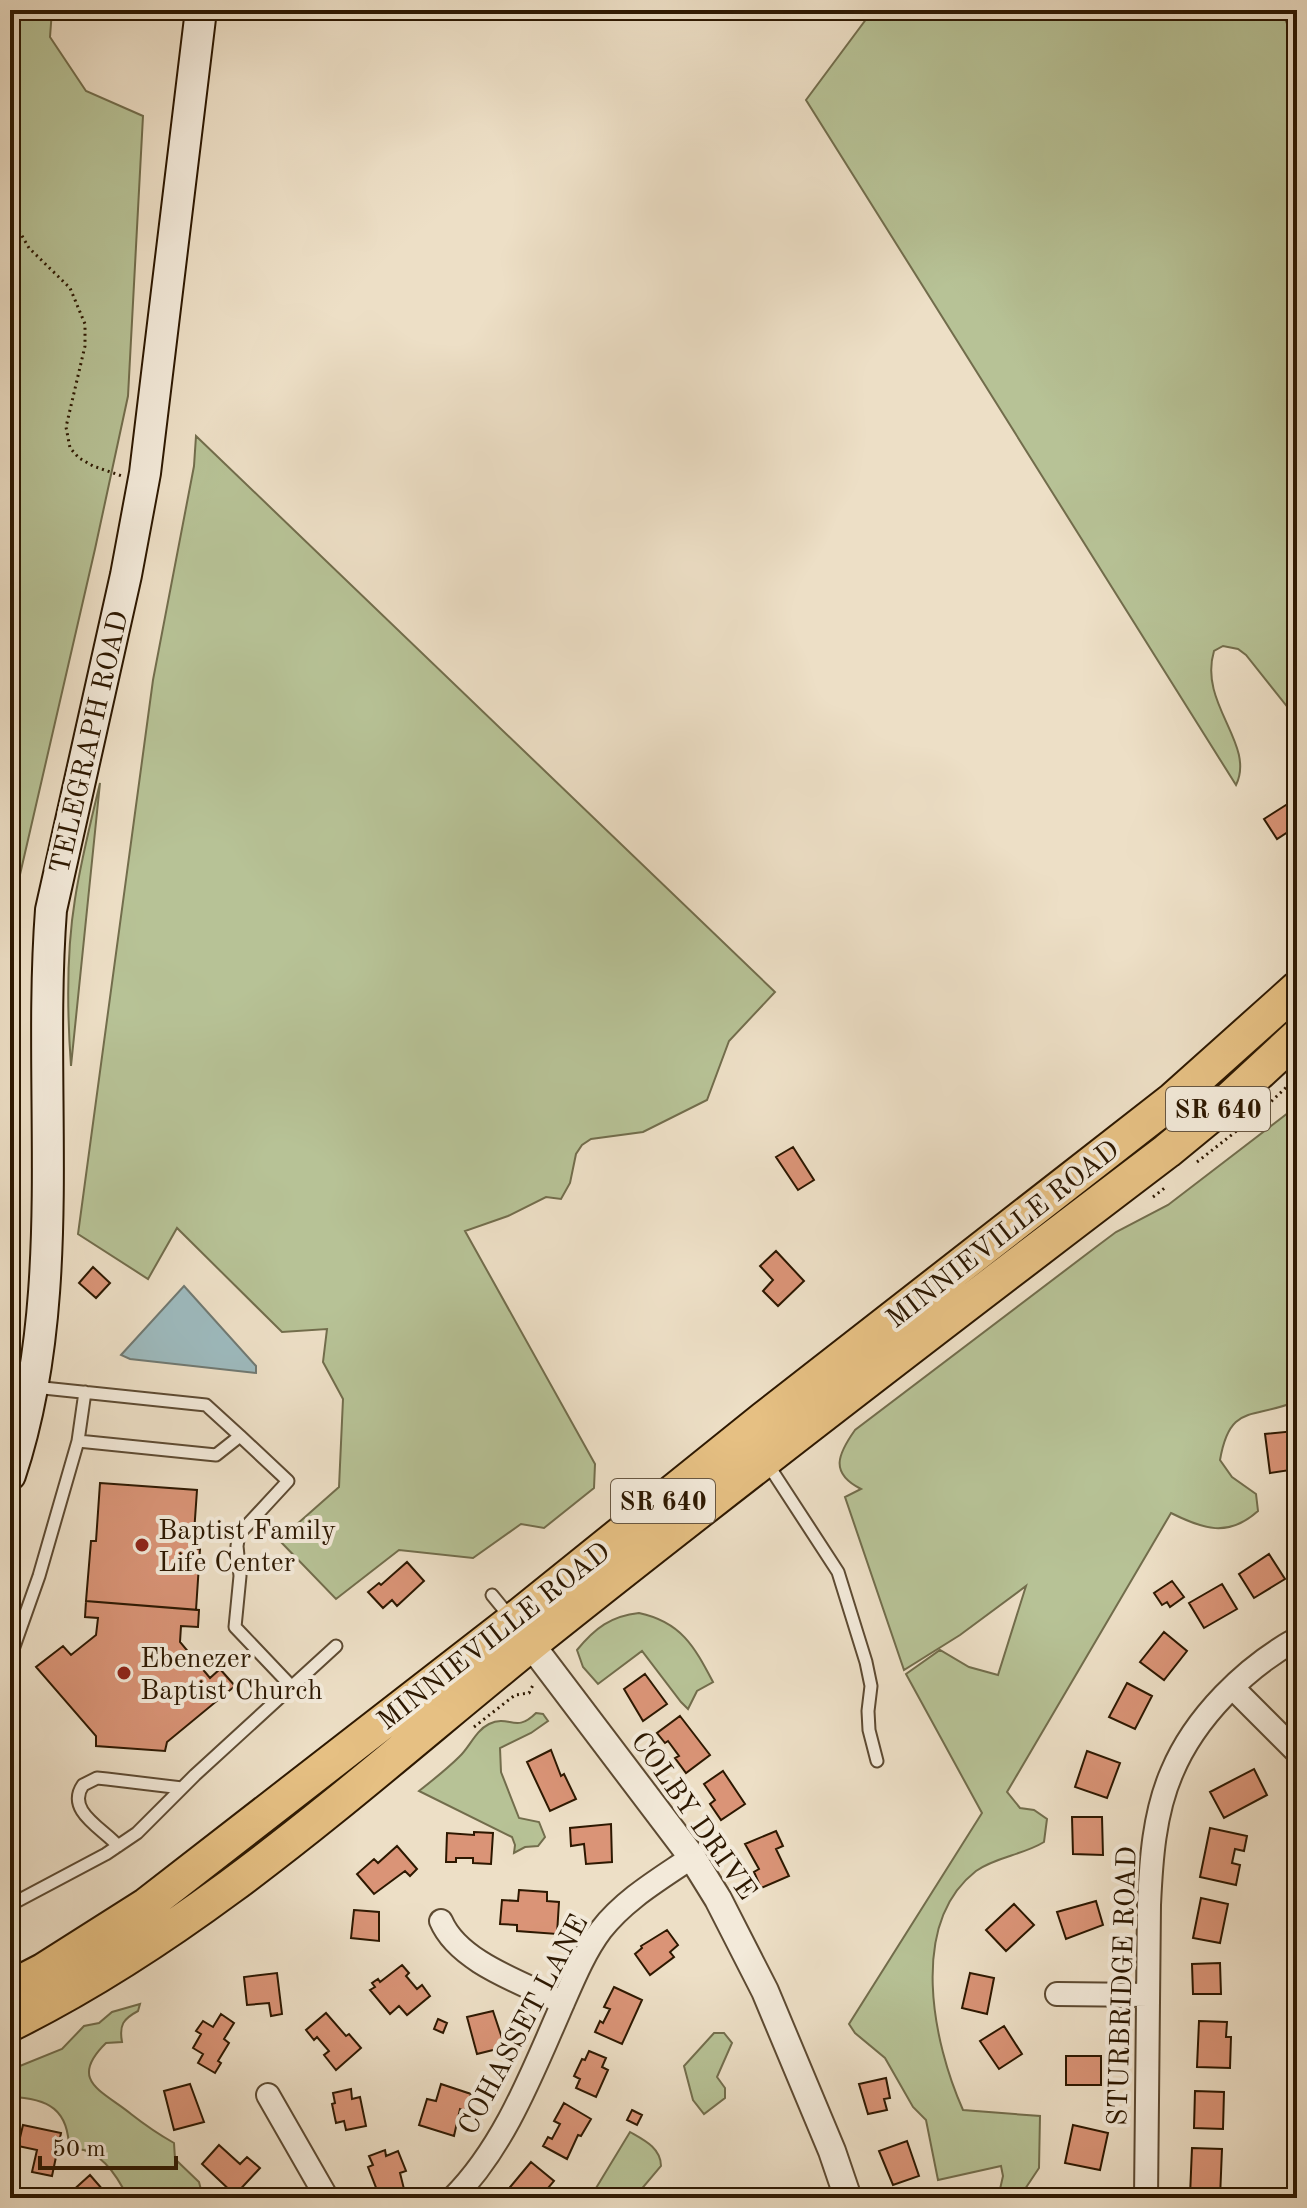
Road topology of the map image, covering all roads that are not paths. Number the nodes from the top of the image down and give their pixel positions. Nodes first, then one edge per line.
1 (201, 10) edge
2 (1297, 989) edge
3 (1297, 1037) edge
4 (32, 1387) junction
5 (85, 1392) junction
6 (240, 1436) junction
7 (78, 1441) junction
8 (764, 1459) junction
9 (10, 1475) edge
10 (492, 1595) dead end
11 (522, 1633) junction
12 (1297, 1639) edge
13 (336, 1646) dead end
14 (10, 1658) edge
15 (292, 1687) junction
16 (1233, 1688) junction
17 (1297, 1752) edge
18 (877, 1761) dead end
19 (182, 1788) junction
20 (118, 1846) junction
21 (692, 1857) junction
22 (10, 1905) edge
23 (441, 1921) dead end
24 (10, 1988) edge
25 (1057, 1994) dead end
26 (1148, 1995) junction
27 (563, 2003) junction
28 (10, 2024) edge
29 (268, 2095) dead end
30 (327, 2198) edge
31 (453, 2198) edge
32 (848, 2198) edge
33 (1146, 2198) edge

1 - 4 main road, TELEGRAPH ROAD
2 - 11 main road, MINNIEVILLE ROAD / SR 640
3 - 8 main road, MINNIEVILLE ROAD / SR 640
4 - 5 lane
4 - 9 main road, TELEGRAPH ROAD
5 - 6 lane
5 - 7 lane
6 - 7 lane
6 - 15 lane
7 - 14 lane
8 - 11 main road, MINNIEVILLE ROAD / SR 640
8 - 18 lane
10 - 11 lane
11 - 21 street, COLBY DRIVE
11 - 24 main road, MINNIEVILLE ROAD / SR 640
11 - 28 main road, MINNIEVILLE ROAD / SR 640
12 - 16 street, STURBRIDGE ROAD
13 - 15 lane
15 - 19 lane
16 - 17 street
16 - 26 street, STURBRIDGE ROAD
19 - 20 lane
19 - 20 lane
20 - 22 lane
21 - 27 street, COHASSET LANE
21 - 32 street, COLBY DRIVE
23 - 27 street
25 - 26 street
26 - 33 street, STURBRIDGE ROAD
27 - 31 street, COHASSET LANE
29 - 30 street

